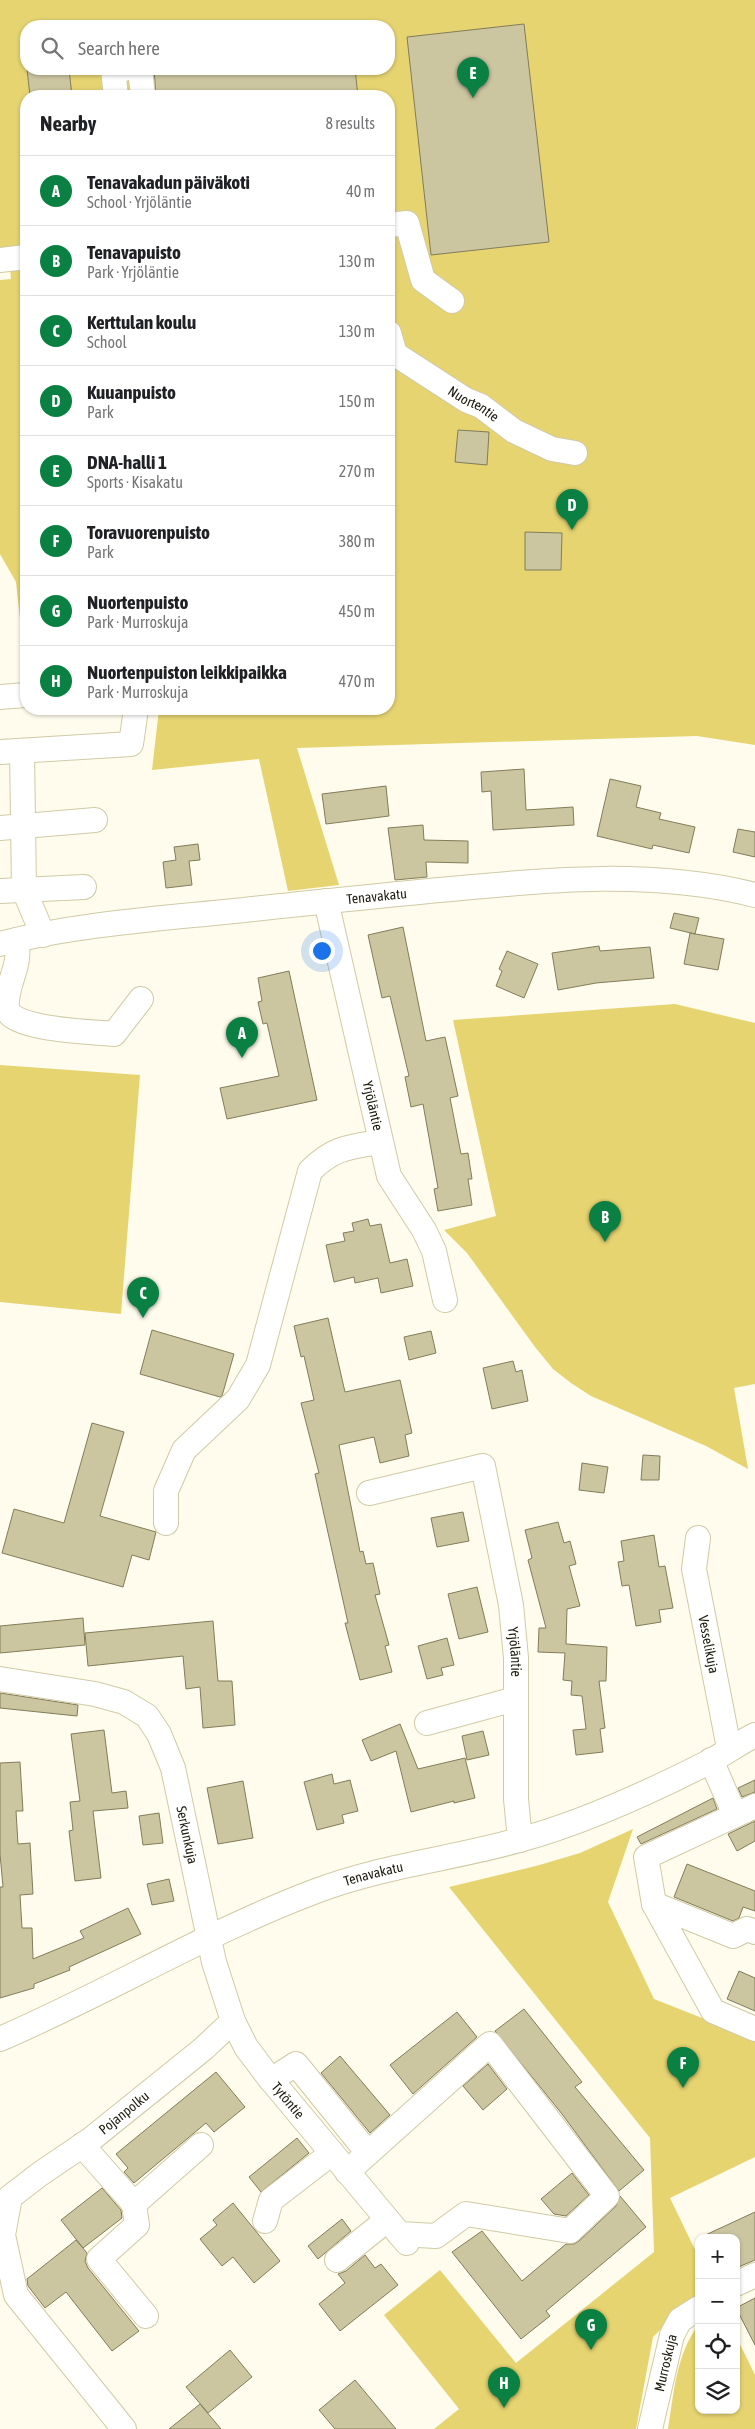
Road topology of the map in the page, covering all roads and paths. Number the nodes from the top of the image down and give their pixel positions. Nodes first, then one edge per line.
1 (114, 75) edge
2 (141, 75) edge
3 (115, 90) edge
4 (142, 90) edge
5 (398, 224) edge
6 (20, 258) edge
7 (0, 260) edge
8 (452, 300) dead end
9 (395, 354) edge
10 (575, 453) dead end
11 (20, 695) edge
12 (0, 697) edge
13 (135, 715) edge
14 (11, 751) edge
15 (95, 820) dead end
16 (24, 826) junction
17 (0, 828) edge
18 (84, 887) dead end
19 (24, 890) junction
20 (0, 891) edge
21 (755, 895) edge
22 (326, 901) junction
23 (43, 935) junction
24 (8, 942) edge
25 (141, 999) dead end
26 (380, 1142) junction
27 (445, 1300) dead end
28 (369, 1493) dead end
29 (166, 1523) dead end
30 (698, 1538) dead end
31 (0, 1679) edge
32 (515, 1699) junction
33 (427, 1722) dead end
34 (755, 1735) edge
35 (720, 1754) junction
36 (745, 1810) edge
37 (520, 1840) junction
38 (654, 1904) junction
39 (755, 1932) edge
40 (210, 1937) junction
41 (233, 2021) junction
42 (755, 2028) edge
43 (0, 2039) edge
44 (271, 2080) junction
45 (82, 2145) junction
46 (201, 2145) dead end
47 (332, 2153) junction
48 (368, 2153) junction
49 (347, 2172) junction
50 (134, 2204) junction
51 (265, 2221) dead end
52 (398, 2232) junction
53 (337, 2260) dead end
54 (755, 2275) edge
55 (740, 2282) edge
56 (695, 2311) edge
57 (146, 2316) dead end
58 (124, 2429) edge
59 (650, 2429) edge

1 - 3 street
2 - 4 street
5 - 8 street
6 - 7 street
9 - 10 street, Nuortentie
11 - 12 street
13 - 14 street
14 - 16 street
15 - 16 street
16 - 17 street
16 - 19 street
18 - 19 street
19 - 20 street
19 - 23 street
21 - 22 street, Tenavakatu
22 - 23 street, Tenavakatu
22 - 26 street, Yrjöläntie
23 - 24 street, Tenavakatu
24 - 25 street
26 - 27 street, Yrjöläntie
26 - 29 street
28 - 32 street, Yrjöläntie
30 - 35 street, Vesselikuja
31 - 40 street, Serkunkuja
32 - 33 street
32 - 37 street, Yrjöläntie
34 - 35 street, Tenavakatu
35 - 36 street, Vesselikuja
35 - 37 street, Tenavakatu
36 - 38 street
37 - 40 street, Tenavakatu
38 - 39 street
38 - 42 street
40 - 41 street, Tytöntie
40 - 43 street, Tenavakatu
41 - 44 street, Tytöntie
41 - 45 street, Pojanpolku
44 - 47 street, Tytöntie
44 - 48 street
45 - 50 street
45 - 58 street, Pojanpolku
46 - 50 street
47 - 49 street, Tytöntie
47 - 51 street
48 - 49 street
48 - 52 street
49 - 52 street, Tytöntie
50 - 57 street
52 - 53 street
54 - 55 street
56 - 59 street, Murroskuja

